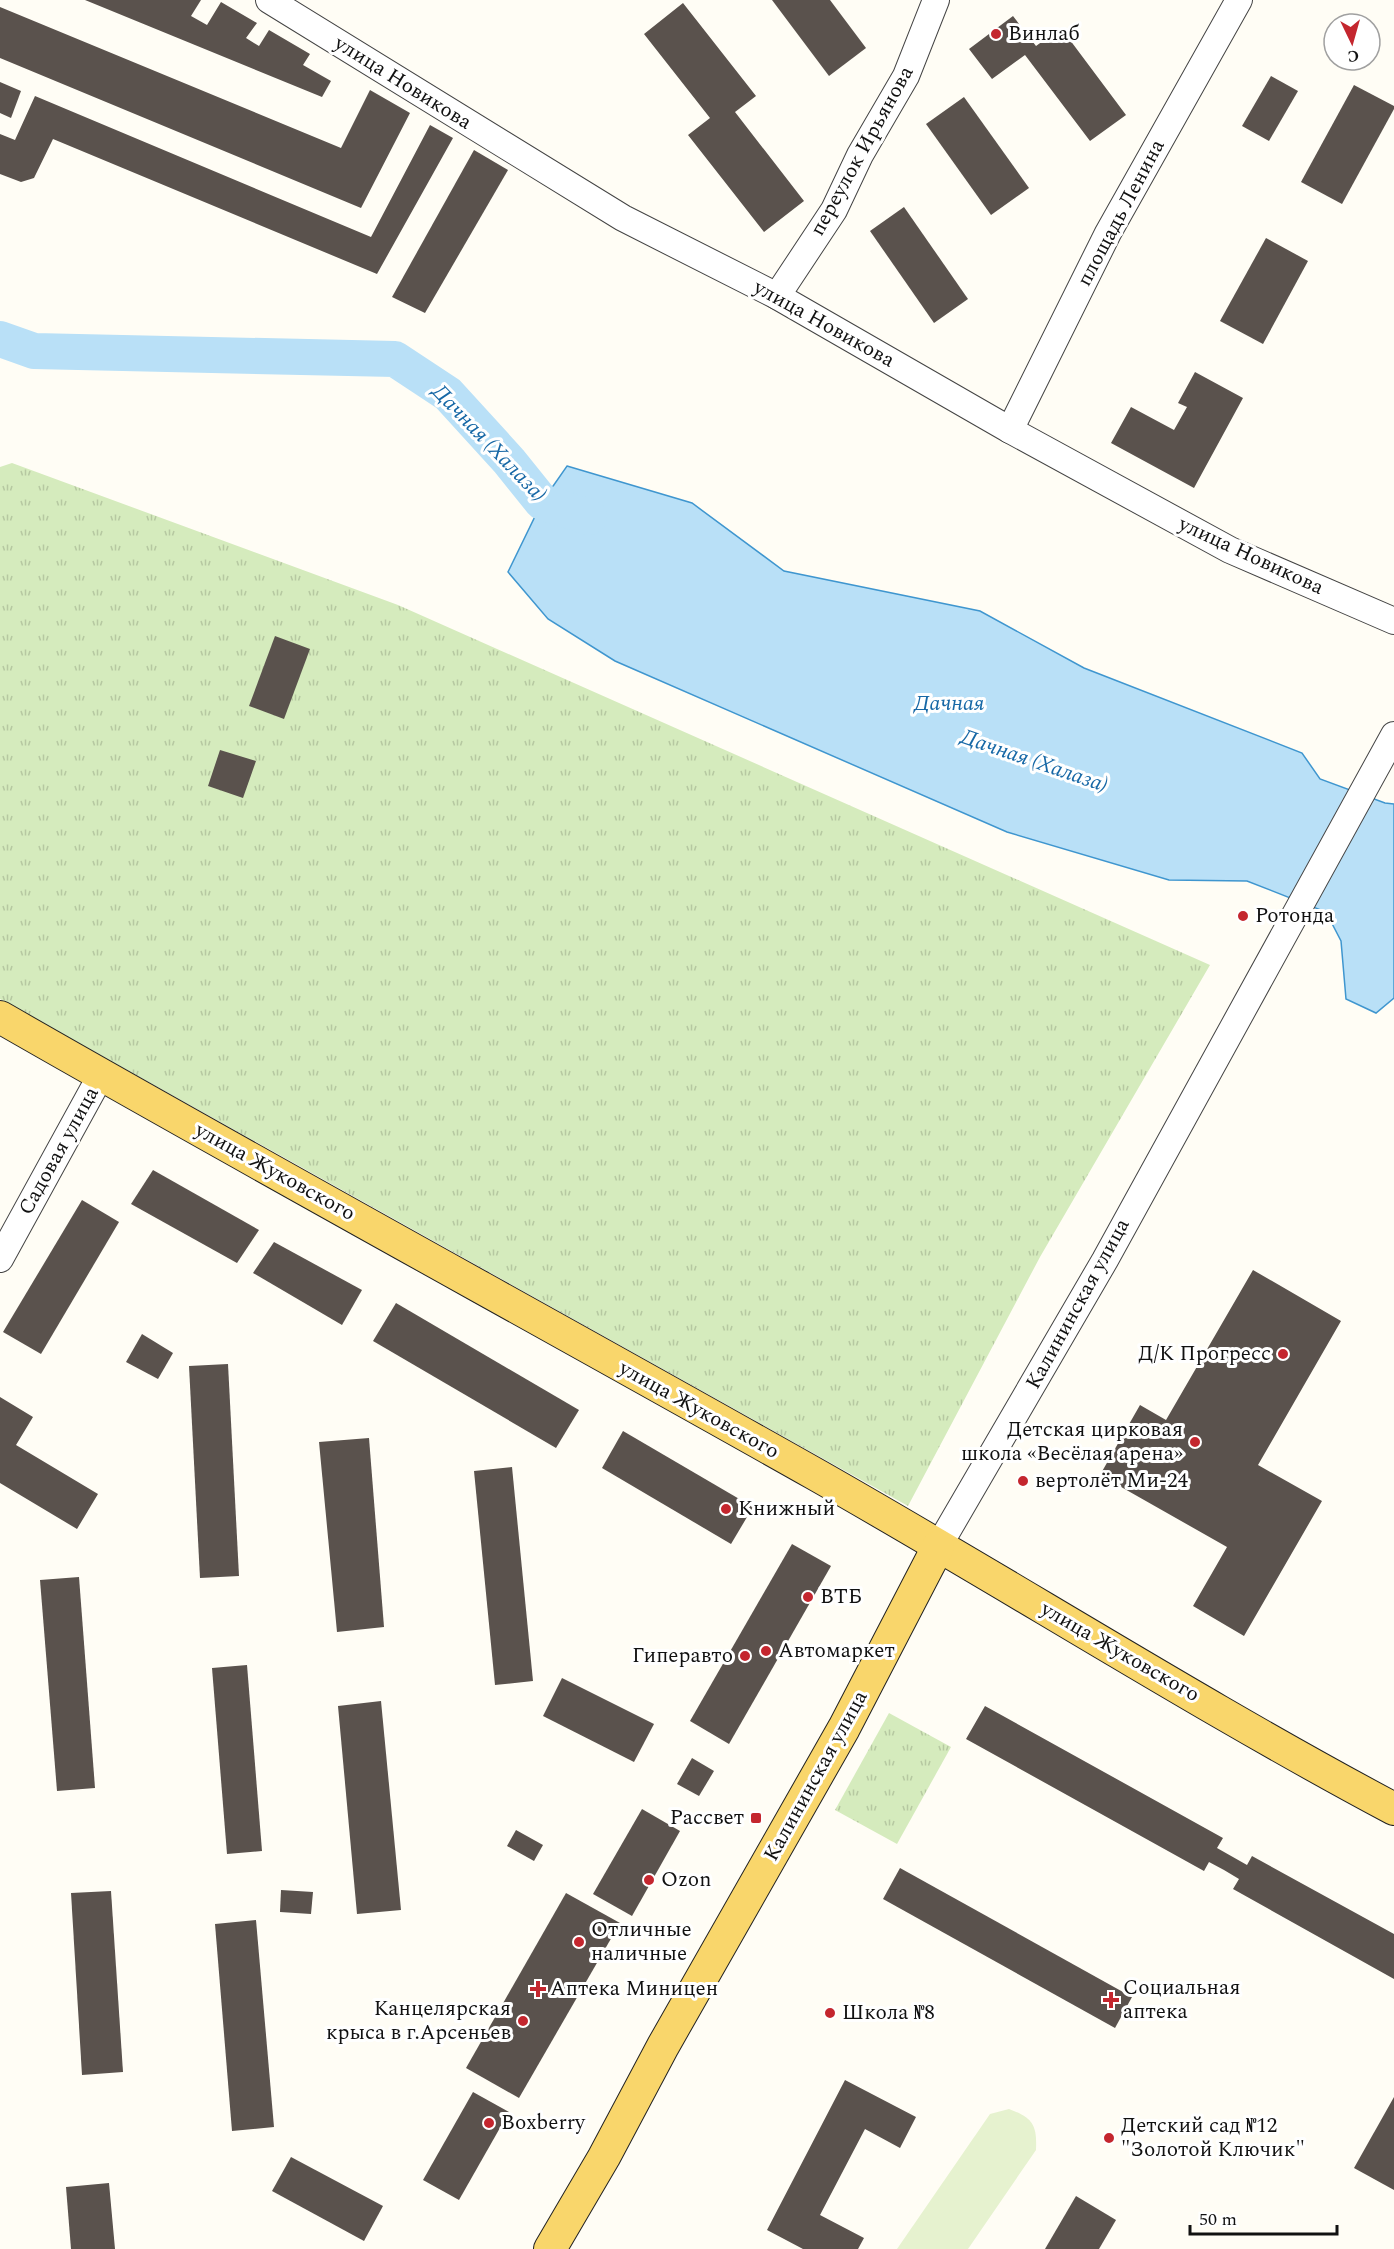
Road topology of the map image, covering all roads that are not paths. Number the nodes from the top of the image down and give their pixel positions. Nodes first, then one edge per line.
1 (269, 0) edge
2 (936, 0) edge
3 (1239, 0) edge
4 (777, 296) junction
5 (1010, 430) junction
6 (1394, 621) edge
7 (1394, 735) edge
8 (0, 1017) edge
9 (100, 1075) junction
10 (0, 1259) edge
11 (939, 1547) junction
12 (1394, 1809) edge
13 (557, 2246) edge

1 - 4 street, улица Новикова
2 - 4 street, переулок Ирьянова
3 - 5 street, площадь Ленина
4 - 5 street, улица Новикова
5 - 6 street, улица Новикова
7 - 11 street, Калининская улица
8 - 9 main road, улица Жуковского
9 - 10 street, Садовая улица
9 - 11 main road, улица Жуковского
11 - 12 main road, улица Жуковского
11 - 13 main road, Калининская улица

